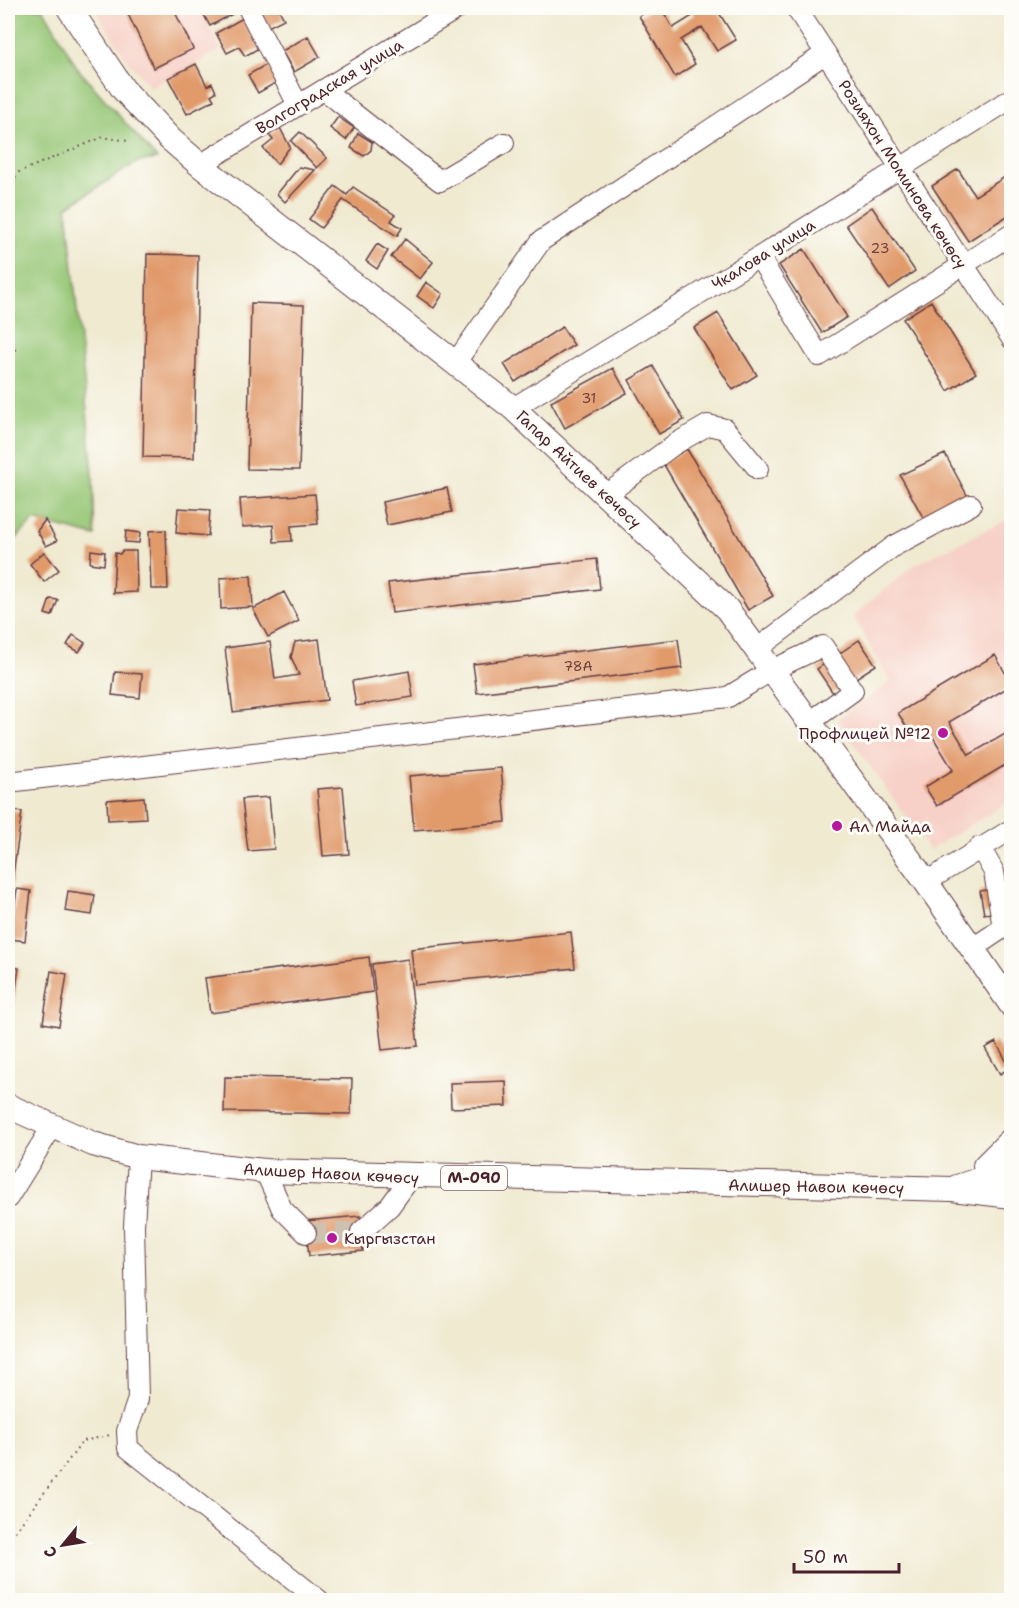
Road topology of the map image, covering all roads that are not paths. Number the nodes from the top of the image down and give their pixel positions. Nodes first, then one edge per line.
1 (69, 8) edge
2 (248, 8) edge
3 (458, 8) edge
4 (796, 8) edge
5 (825, 54) junction
6 (324, 90) junction
7 (1011, 98) edge
8 (298, 105) junction
9 (504, 143) dead end
10 (200, 165) junction
11 (899, 169) junction
12 (1011, 234) edge
13 (759, 257) junction
14 (964, 266) junction
15 (1011, 339) edge
16 (456, 362) junction
17 (513, 408) junction
18 (759, 469) dead end
19 (607, 494) junction
20 (971, 505) dead end
21 (757, 649) junction
22 (772, 670) junction
23 (810, 722) junction
24 (8, 782) edge
25 (1011, 829) edge
26 (980, 847) junction
27 (926, 882) junction
28 (973, 948) junction
29 (1011, 1006) edge
30 (8, 1106) edge
31 (52, 1126) junction
32 (1011, 1139) edge
33 (1011, 1152) edge
34 (138, 1157) junction
35 (985, 1166) junction
36 (1011, 1169) edge
37 (265, 1172) junction
38 (411, 1177) junction
39 (959, 1186) junction
40 (1011, 1196) edge
41 (8, 1198) edge
42 (361, 1232) tunnel mouth
43 (306, 1233) dead end
44 (319, 1600) edge

1 - 10 main road, Гапар Айтиев көчөсү
2 - 8 street
3 - 6 street, Волгоградская улица
4 - 5 street, Розияхон Моминова көчөсү
5 - 11 street, Розияхон Моминова көчөсү
5 - 16 street
6 - 8 street, Волгоградская улица
6 - 9 street
7 - 11 street, Чкалова улица
8 - 10 street, Волгоградская улица
10 - 16 main road, Гапар Айтиев көчөсү
11 - 13 street, Чкалова улица
11 - 14 street, Розияхон Моминова көчөсү
12 - 14 street
13 - 14 street
13 - 17 street, Чкалова улица
14 - 15 street, Розияхон Моминова көчөсү
16 - 17 main road, Гапар Айтиев көчөсү
17 - 19 main road, Гапар Айтиев көчөсү
18 - 19 street
19 - 21 main road, Гапар Айтиев көчөсү
20 - 21 street
21 - 22 main road, Гапар Айтиев көчөсү
22 - 23 main road, Гапар Айтиев көчөсү
22 - 23 street
22 - 24 street
23 - 27 main road, Гапар Айтиев көчөсү
25 - 26 street
26 - 27 street
26 - 28 street
27 - 28 main road, Гапар Айтиев көчөсү
28 - 29 main road, Гапар Айтиев көчөсү
30 - 31 main road, Алишер Навои көчөсү / М-090
31 - 34 main road, Алишер Навои көчөсү / М-090
31 - 41 street
32 - 35 main road
33 - 35 main road
34 - 37 main road, Алишер Навои көчөсү / М-090
34 - 44 street
35 - 39 main road
36 - 39 main road, Алишер Навои көчөсү / М-090
37 - 38 main road, Алишер Навои көчөсү / М-090
37 - 43 street
38 - 39 main road, Алишер Навои көчөсү / М-090
38 - 42 street
39 - 40 main road, Алишер Навои көчөсү / М-090

